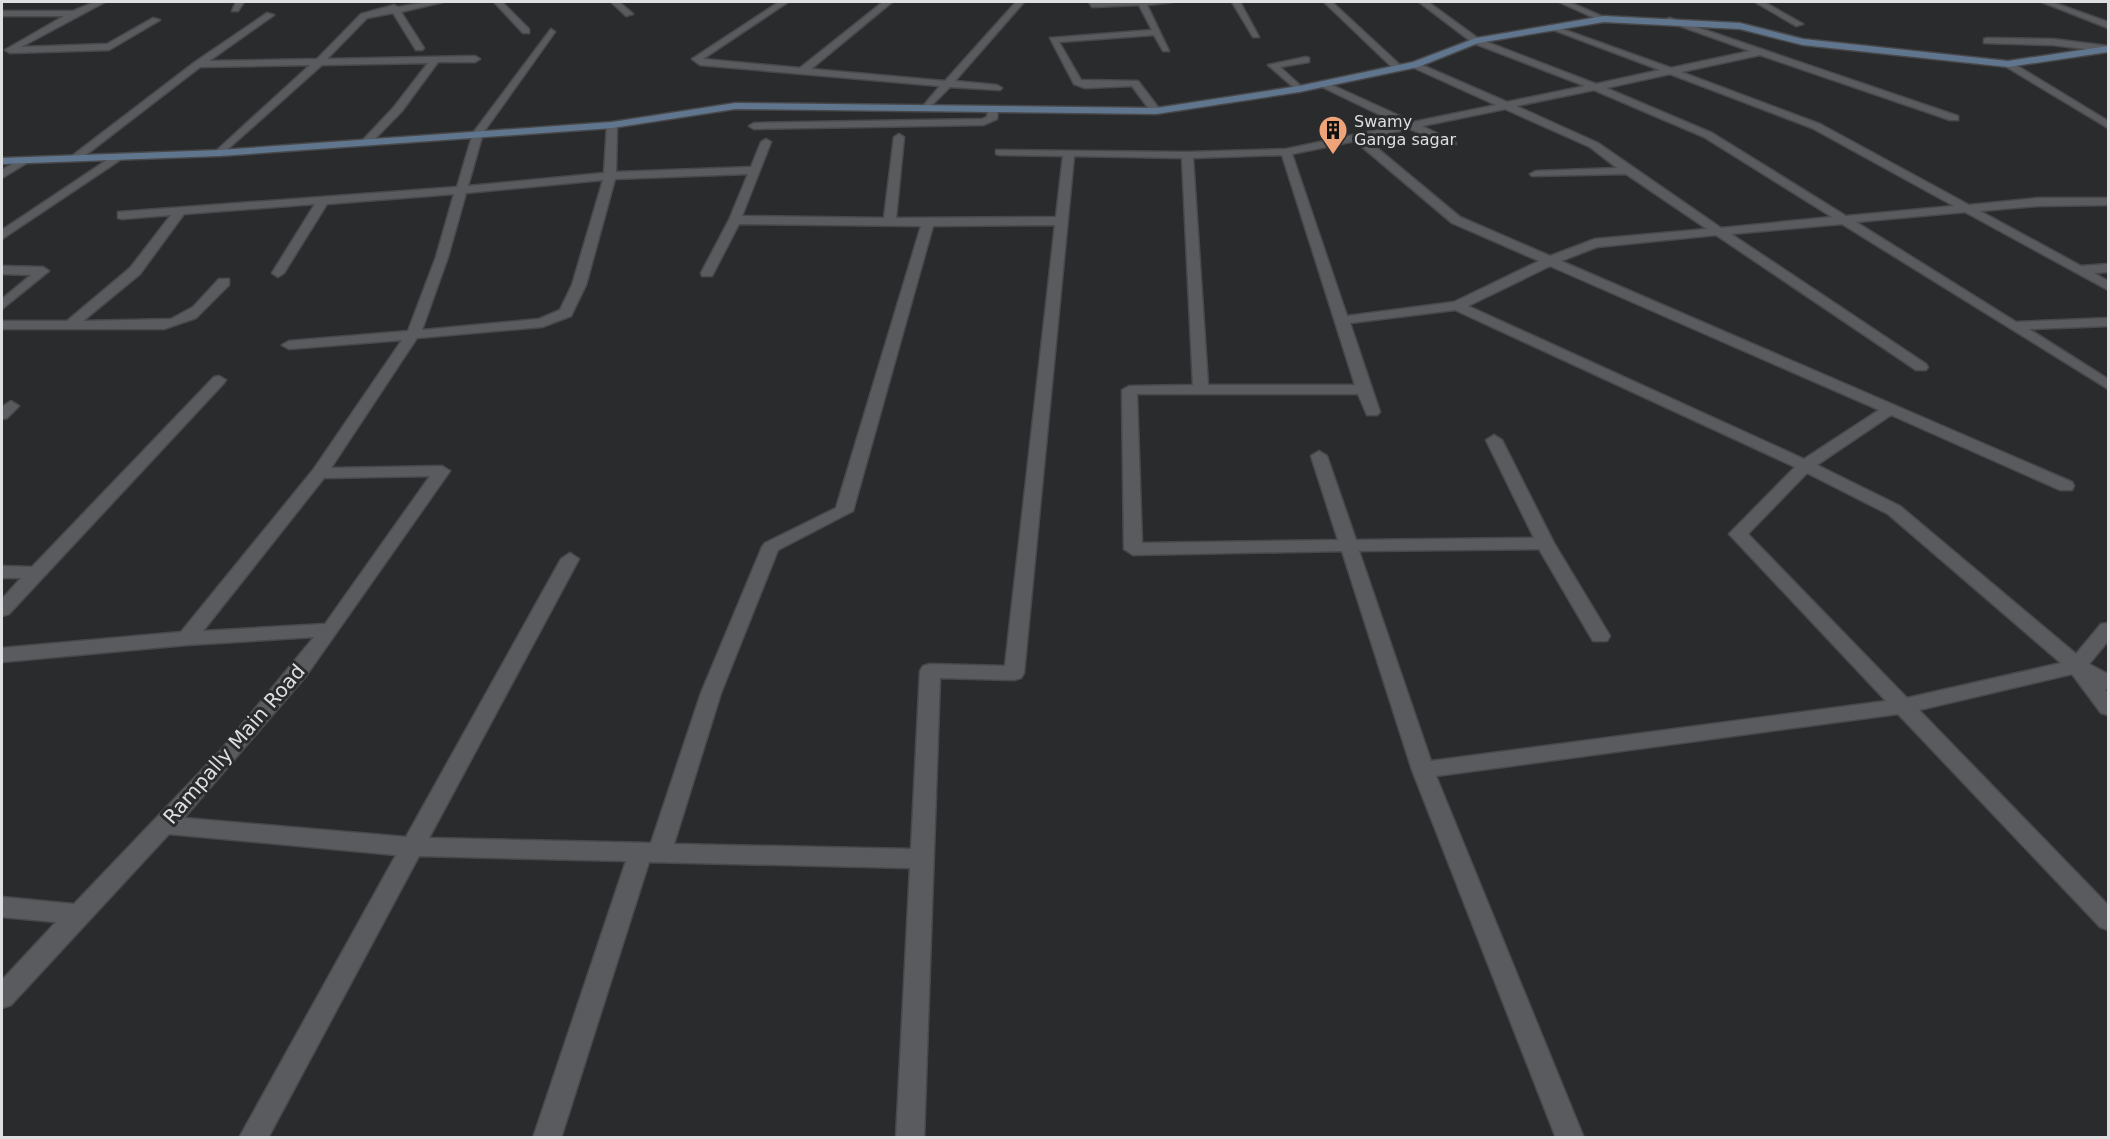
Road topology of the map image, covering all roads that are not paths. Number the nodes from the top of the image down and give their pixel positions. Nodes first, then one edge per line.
1 (101, 2) edge
2 (439, 2) edge
3 (498, 2) edge
4 (615, 2) edge
5 (784, 2) edge
6 (888, 2) edge
7 (1020, 2) edge
8 (1169, 2) edge
9 (1236, 2) edge
10 (1328, 2) edge
11 (1423, 2) edge
12 (1563, 2) edge
13 (1759, 2) edge
14 (2046, 2) edge
15 (1142, 3) edge
16 (1092, 4) dead end
17 (394, 8) junction
18 (2, 13) edge
19 (75, 13) junction
20 (629, 14) dead end
21 (270, 15) dead end
22 (1604, 19) junction
23 (156, 20) dead end
24 (1667, 20) junction
25 (1799, 24) dead end
26 (2109, 25) edge
27 (1554, 27) junction
28 (526, 31) dead end
29 (551, 32) dead end
30 (1157, 32) junction
31 (1256, 35) dead end
32 (1476, 41) junction
33 (1987, 41) dead end
34 (419, 48) dead end
35 (1166, 48) dead end
36 (2109, 49) edge
37 (6, 52) edge
38 (1760, 52) junction
39 (475, 59) dead end
40 (435, 60) junction
41 (1306, 60) dead end
42 (318, 63) junction
43 (198, 64) junction
44 (2008, 64) junction
45 (1416, 65) junction
46 (1397, 67) junction
47 (802, 71) junction
48 (1668, 71) junction
49 (1323, 84) junction
50 (946, 85) junction
51 (1596, 87) junction
52 (998, 88) dead end
53 (1299, 89) junction
54 (928, 106) junction
55 (1508, 106) junction
56 (993, 109) junction
57 (1156, 111) junction
58 (1954, 118) dead end
59 (612, 125) junction
60 (2109, 125) edge
61 (754, 126) dead end
62 (1411, 126) junction
63 (478, 134) junction
64 (899, 137) dead end
65 (1357, 137) junction
66 (366, 142) junction
67 (766, 142) dead end
68 (1450, 144) dead end
69 (1000, 152) dead end
70 (1286, 152) junction
71 (219, 153) junction
72 (1069, 154) junction
73 (1187, 155) junction
74 (117, 158) junction
75 (74, 159) junction
76 (2, 161) edge
77 (24, 161) junction
78 (755, 170) junction
79 (1628, 171) junction
80 (1536, 174) dead end
81 (2, 175) edge
82 (610, 176) junction
83 (462, 189) junction
84 (323, 201) junction
85 (2109, 201) edge
86 (1965, 208) junction
87 (179, 212) junction
88 (122, 215) dead end
89 (735, 220) junction
90 (890, 220) junction
91 (1061, 221) junction
92 (1845, 221) junction
93 (928, 222) junction
94 (1717, 231) junction
95 (2, 235) edge
96 (1547, 262) junction
97 (2109, 268) edge
98 (2, 270) edge
99 (2078, 270) junction
100 (278, 273) dead end
101 (707, 273) dead end
102 (224, 282) dead end
103 (2109, 286) edge
104 (2, 305) edge
105 (1458, 306) junction
106 (1344, 320) junction
107 (2109, 322) edge
108 (2, 325) edge
109 (69, 325) junction
110 (2013, 326) junction
111 (414, 333) junction
112 (289, 345) dead end
113 (1921, 367) dead end
114 (219, 380) dead end
115 (2109, 385) edge
116 (1201, 388) junction
117 (1365, 389) junction
118 (1889, 410) junction
119 (1372, 412) dead end
120 (1494, 440) dead end
121 (1319, 456) dead end
122 (1805, 465) junction
123 (319, 473) junction
124 (2066, 486) dead end
125 (1545, 543) junction
126 (1350, 545) junction
127 (570, 559) dead end
128 (2, 572) edge
129 (36, 573) junction
130 (2, 610) edge
131 (2109, 629) edge
132 (329, 630) junction
133 (1600, 636) dead end
134 (187, 638) junction
135 (2, 655) edge
136 (2077, 666) junction
137 (2109, 683) edge
138 (1904, 705) junction
139 (2109, 708) edge
140 (1422, 770) junction
141 (165, 825) junction
142 (414, 847) junction
143 (650, 851) junction
144 (922, 859) junction
145 (2, 907) edge
146 (76, 914) junction
147 (2109, 920) edge
148 (2, 997) edge
149 (253, 1137) edge
150 (547, 1137) edge
151 (910, 1137) edge
152 (1570, 1137) edge

1 - 19 street
2 - 17 street
3 - 28 street
4 - 20 street
5 - 47 street
6 - 47 street
7 - 50 street
8 - 15 street
9 - 31 street
10 - 46 street
11 - 32 street
12 - 22 street
13 - 25 street
14 - 26 street
15 - 16 street
15 - 30 street
17 - 34 street
17 - 42 street
18 - 19 street
19 - 37 street
21 - 43 street
22 - 24 street
22 - 27 street
23 - 37 street
24 - 38 street
24 - 44 street
27 - 32 street
27 - 48 street
29 - 63 street
30 - 35 street
30 - 57 street
32 - 45 street
32 - 51 street
33 - 36 street
36 - 44 street
38 - 48 street
38 - 58 street
39 - 40 street
40 - 42 street
40 - 66 street
41 - 53 street
42 - 43 street
42 - 71 street
43 - 75 street
44 - 60 street
45 - 46 street
45 - 55 street
46 - 49 street
47 - 50 street
48 - 51 street
48 - 86 street
49 - 53 street
49 - 62 street
50 - 52 street
50 - 54 street
51 - 55 street
51 - 92 street
53 - 57 street
54 - 56 street
54 - 59 street
55 - 62 street
55 - 79 street
56 - 57 street
56 - 61 street
59 - 63 street
59 - 82 street
62 - 65 street
62 - 68 street
63 - 66 street
63 - 83 street
64 - 90 street
65 - 70 street
65 - 96 street
66 - 71 street
67 - 78 street
69 - 72 street
70 - 73 street
70 - 106 street
71 - 74 street
72 - 73 street
72 - 91 street
73 - 116 street
74 - 75 street
74 - 95 street
75 - 77 street
76 - 77 street
77 - 81 street
78 - 82 street
78 - 89 street
79 - 80 street
79 - 94 street
82 - 83 street
82 - 111 street
83 - 84 street
83 - 111 street
84 - 87 street
84 - 100 street
85 - 86 street
86 - 92 street
86 - 99 street
87 - 88 street
87 - 109 street
89 - 90 street
89 - 101 street
90 - 93 street
91 - 93 street
91 - 144 street
92 - 94 street
92 - 110 street
93 - 143 street
94 - 96 street
94 - 113 street
96 - 105 street
96 - 118 street
97 - 99 street
98 - 104 street
99 - 103 street
102 - 109 street
105 - 106 street
105 - 122 street
106 - 117 street
107 - 110 street
108 - 109 street
110 - 115 street
111 - 112 street
111 - 123 street
114 - 129 street
116 - 117 street
116 - 126 street
117 - 119 street
118 - 122 street
118 - 124 street
120 - 125 street
121 - 126 street
122 - 136 street
122 - 138 street
123 - 132 street, Rampally Main Road
123 - 134 street
125 - 126 street
125 - 133 street
126 - 140 street
127 - 142 street
128 - 129 street
129 - 130 street
131 - 136 street
132 - 134 street
132 - 141 street, Rampally Main Road
134 - 135 street
136 - 137 street
136 - 138 street
136 - 139 street
138 - 140 street
138 - 147 street
140 - 152 street
141 - 142 street
141 - 146 street, Rampally Main Road
142 - 143 street
142 - 149 street
143 - 144 street
143 - 150 street
144 - 151 street
145 - 146 street
146 - 148 street, Rampally Main Road

